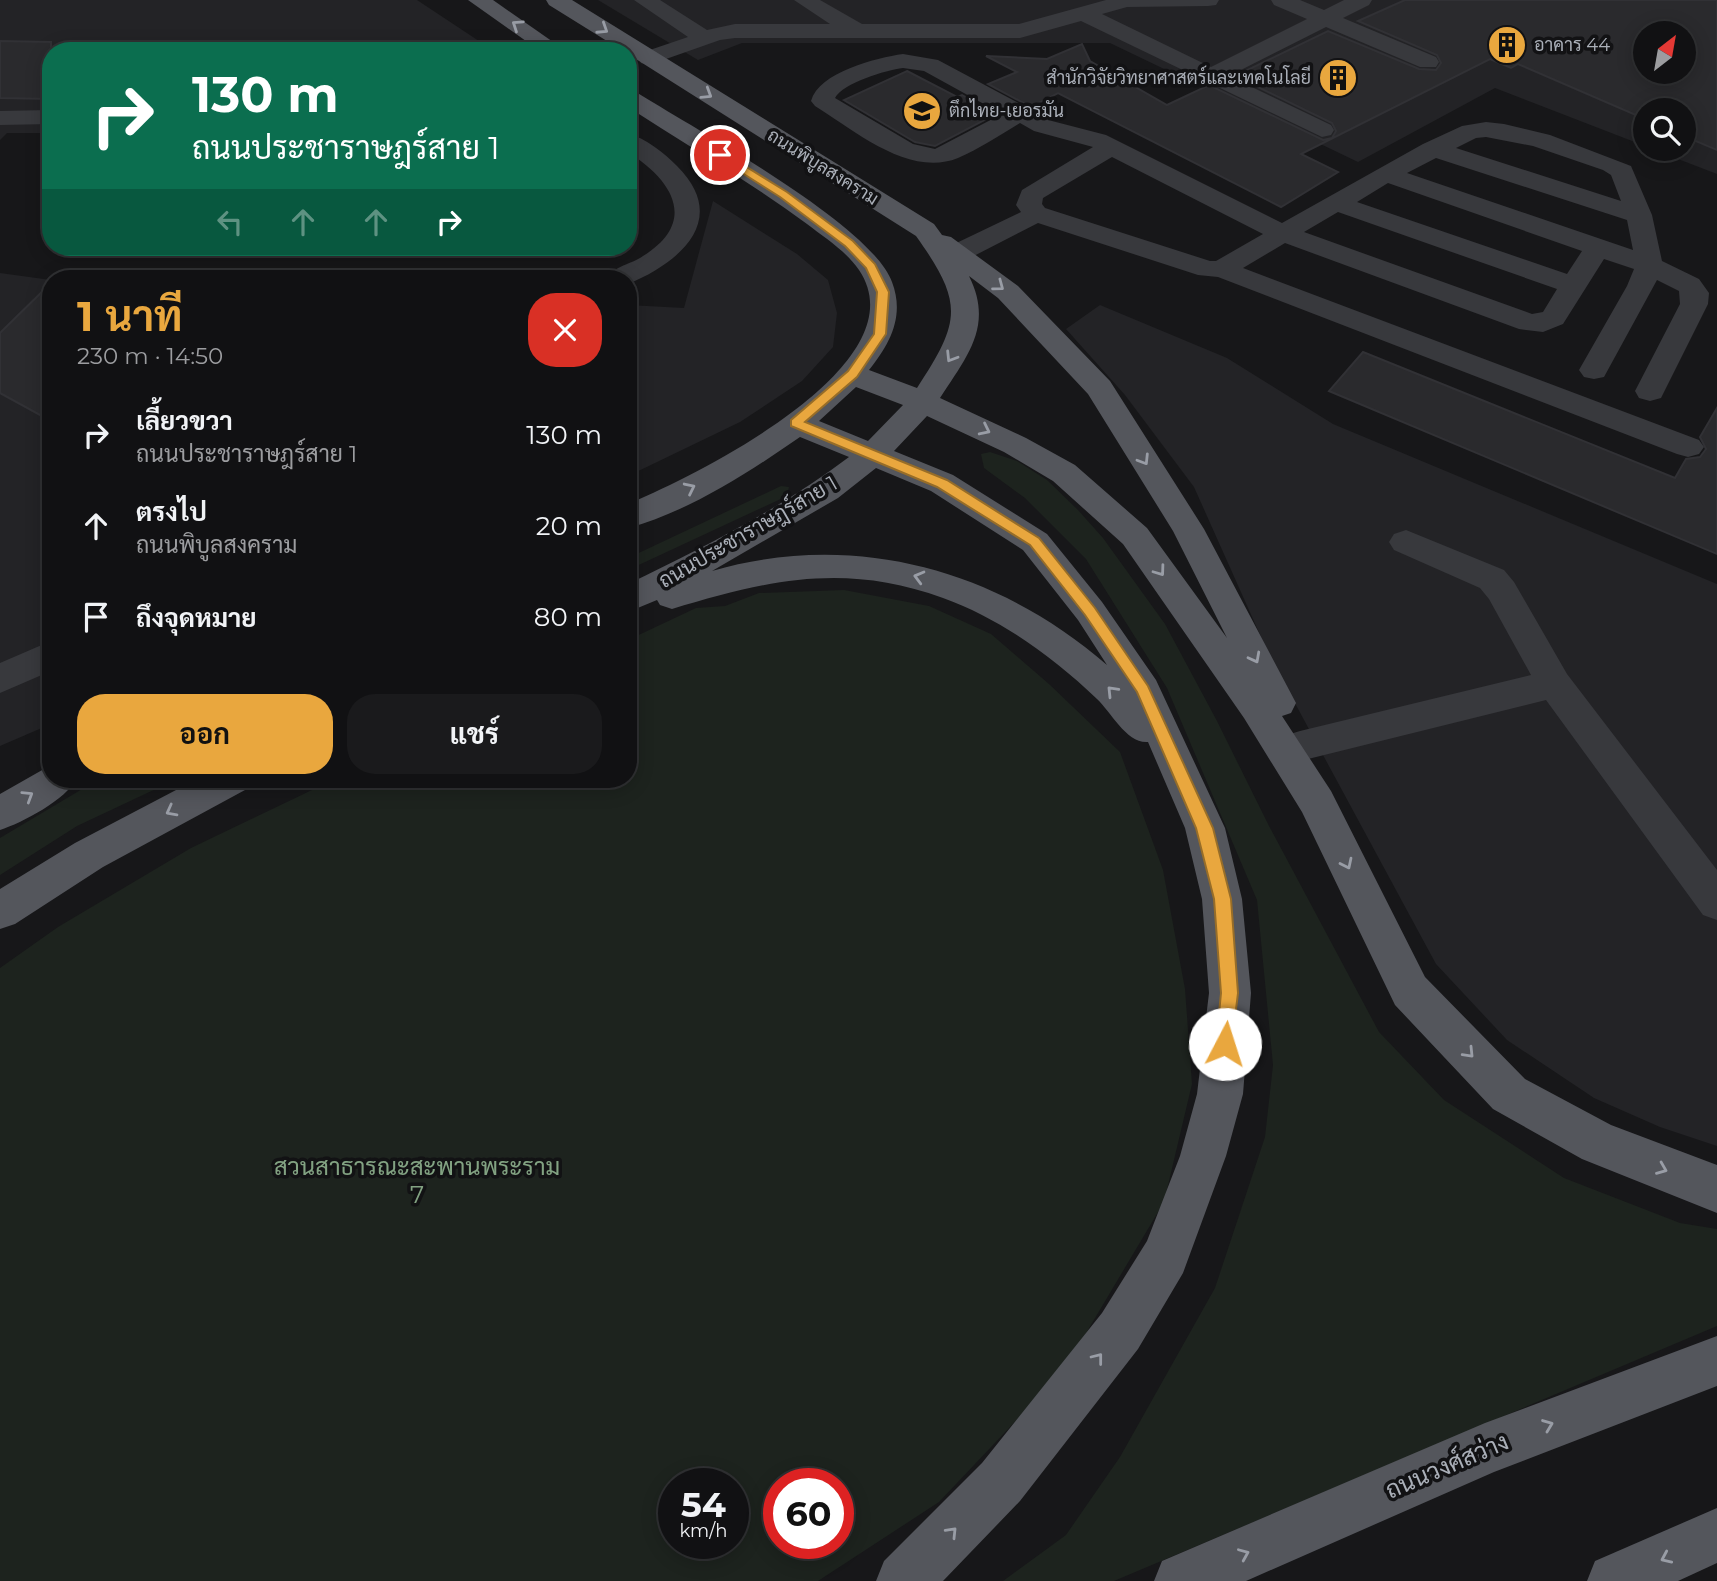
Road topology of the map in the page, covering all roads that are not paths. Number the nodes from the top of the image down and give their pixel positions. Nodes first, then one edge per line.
1 (478, 0) edge
2 (557, 0) edge
3 (645, 0) edge
4 (805, 0) edge
5 (1208, 0) edge
6 (1282, 0) edge
7 (1361, 0) edge
8 (1082, 13) junction
9 (1325, 18) junction
10 (859, 32) junction
11 (705, 38) junction
12 (541, 42) edge
13 (624, 42) edge
14 (637, 50) edge
15 (649, 58) junction
16 (1428, 62) dead end
17 (1211, 76) junction
18 (637, 103) edge
19 (1021, 113) junction
20 (637, 116) edge
21 (657, 116) junction
22 (42, 117) edge
23 (0, 118) edge
24 (1322, 130) dead end
25 (637, 147) edge
26 (1112, 147) junction
27 (1432, 149) junction
28 (1386, 174) junction
29 (1336, 203) junction
30 (1036, 214) junction
31 (1639, 215) junction
32 (925, 230) junction
33 (1284, 234) junction
34 (1598, 247) junction
35 (956, 254) junction
36 (1648, 265) junction
37 (1221, 269) junction
38 (636, 270) edge
39 (1574, 286) junction
40 (1594, 370) dead end
41 (852, 374) junction
42 (1650, 391) dead end
43 (923, 402) junction
44 (796, 423) junction
45 (1688, 447) dead end
46 (873, 455) junction
47 (637, 513) edge
48 (1406, 542) dead end
49 (637, 594) edge
50 (637, 606) edge
51 (42, 660) edge
52 (0, 679) edge
53 (1554, 684) junction
54 (1300, 746) junction
55 (42, 788) edge
56 (214, 788) edge
57 (1317, 802) junction
58 (0, 814) edge
59 (1205, 828) junction
60 (1717, 902) edge
61 (0, 911) edge
62 (1717, 1189) edge
63 (1717, 1361) edge
64 (1717, 1535) edge
65 (904, 1581) edge
66 (1182, 1581) edge
67 (1615, 1581) edge

12 -> 1 main road
2 -> 13 main road, ถนนพิบูลสงคราม
3 - 11 lane
4 - 10 lane
5 - 8 lane
6 - 9 lane
7 - 9 lane
8 - 10 lane
8 - 17 lane
9 - 16 lane
9 - 17 lane
10 - 11 lane
11 - 15 lane
14 -> 15 main road, ถนนพิบูลสงคราม
15 -> 32 main road, ถนนพิบูลสงคราม
17 - 24 lane
18 - 21 main road
19 - 19 lane
19 - 26 lane
20 - 21 lane
21 - 41 main road
22 - 23 lane
25 - 38 lane
26 - 30 lane
26 - 33 lane
27 - 28 lane
27 - 31 lane
27 - 31 lane
28 - 29 lane
28 - 34 lane
29 - 33 lane
29 - 39 lane
30 - 35 lane
30 - 37 lane
31 - 36 lane
32 - 35 main road
32 -> 43 main road, ถนนพิบูลสงคราม
33 - 37 lane
33 - 39 lane
34 - 36 lane
34 - 39 lane
35 -> 54 main road
36 - 40 lane
36 - 42 lane
37 - 45 lane
41 - 43 main road
41 - 44 main road
43 - 46 main road, ถนนประชาราษฎร์สาย 1
43 -> 57 main road
44 - 46 main road
47 -> 44 main road
46 - 49 main road, ถนนประชาราษฎร์สาย 1
46 - 59 main road
48 - 53 lane
59 -> 50 main road
51 - 52 lane
53 - 54 lane
53 - 60 lane
54 - 57 main road
58 -> 55 main road
56 -> 61 main road
57 -> 62 main road
65 -> 59 main road
66 -> 63 main road, ถนนวงศ์สว่าง
64 -> 67 main road

